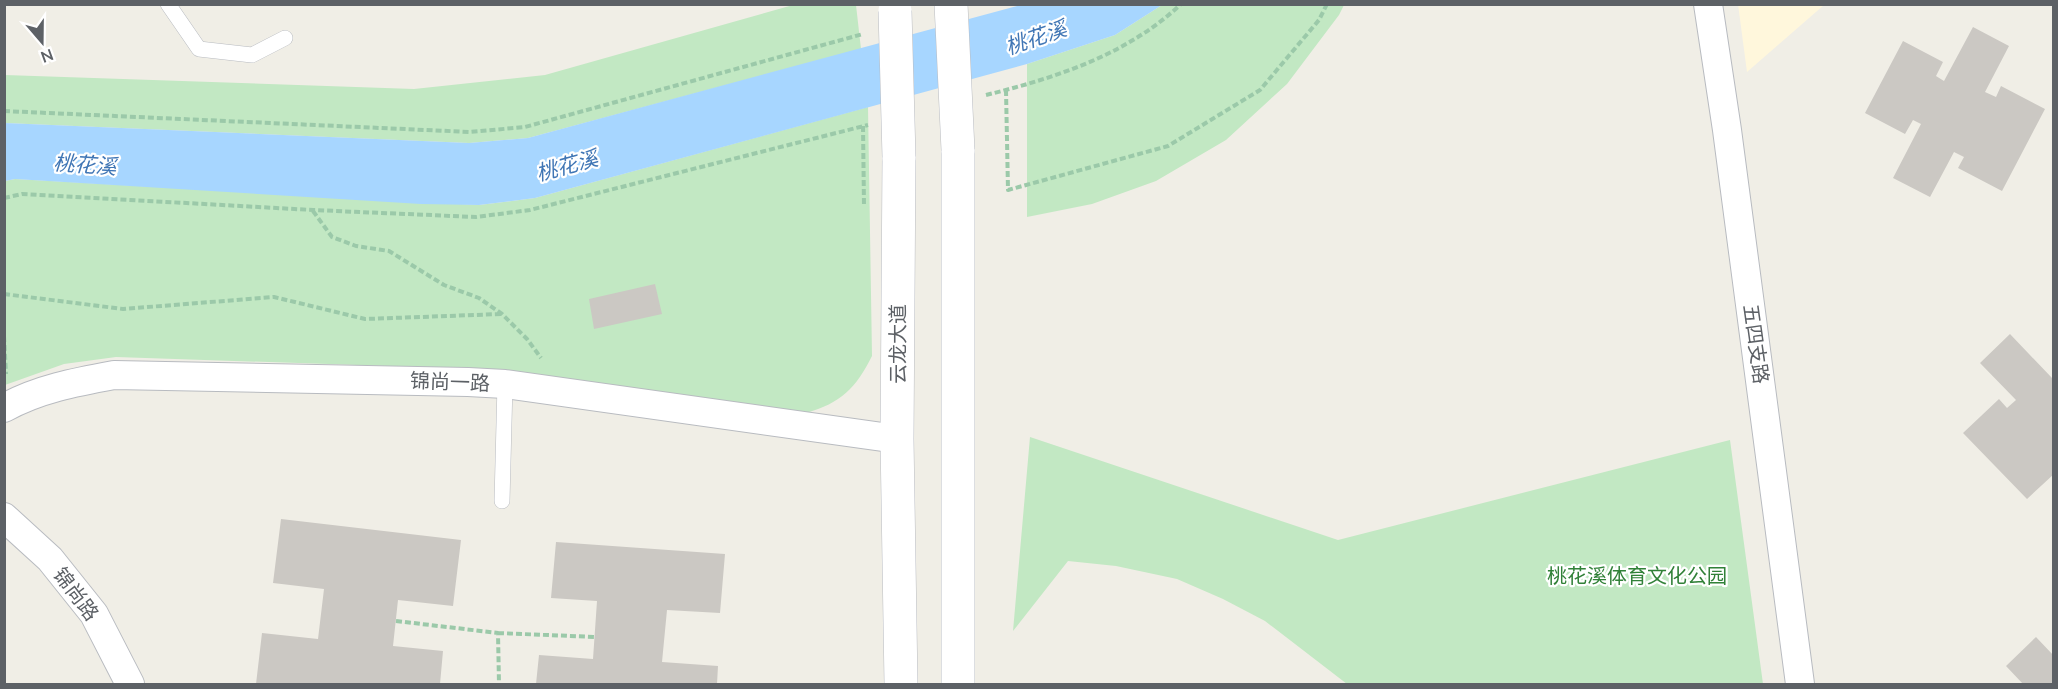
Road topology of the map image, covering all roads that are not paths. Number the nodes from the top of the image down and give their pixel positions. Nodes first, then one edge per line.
1 (168, 4) edge
2 (951, 4) edge
3 (1708, 4) edge
4 (895, 8) edge
5 (285, 38) dead end
6 (505, 384) junction
7 (5, 396) edge
8 (897, 440) junction
9 (502, 501) dead end
10 (4, 517) edge
11 (130, 684) edge
12 (901, 684) edge
13 (958, 684) edge
14 (1800, 684) edge

1 - 5 lane
2 - 13 main road, bridge
3 - 14 street, 五四支路
4 - 8 main road, 云龙大道, bridge
6 - 7 street, 锦尚一路
6 - 8 street, 锦尚一路
6 - 9 lane
8 - 12 main road, 云龙大道
10 - 11 street, 锦尚路

